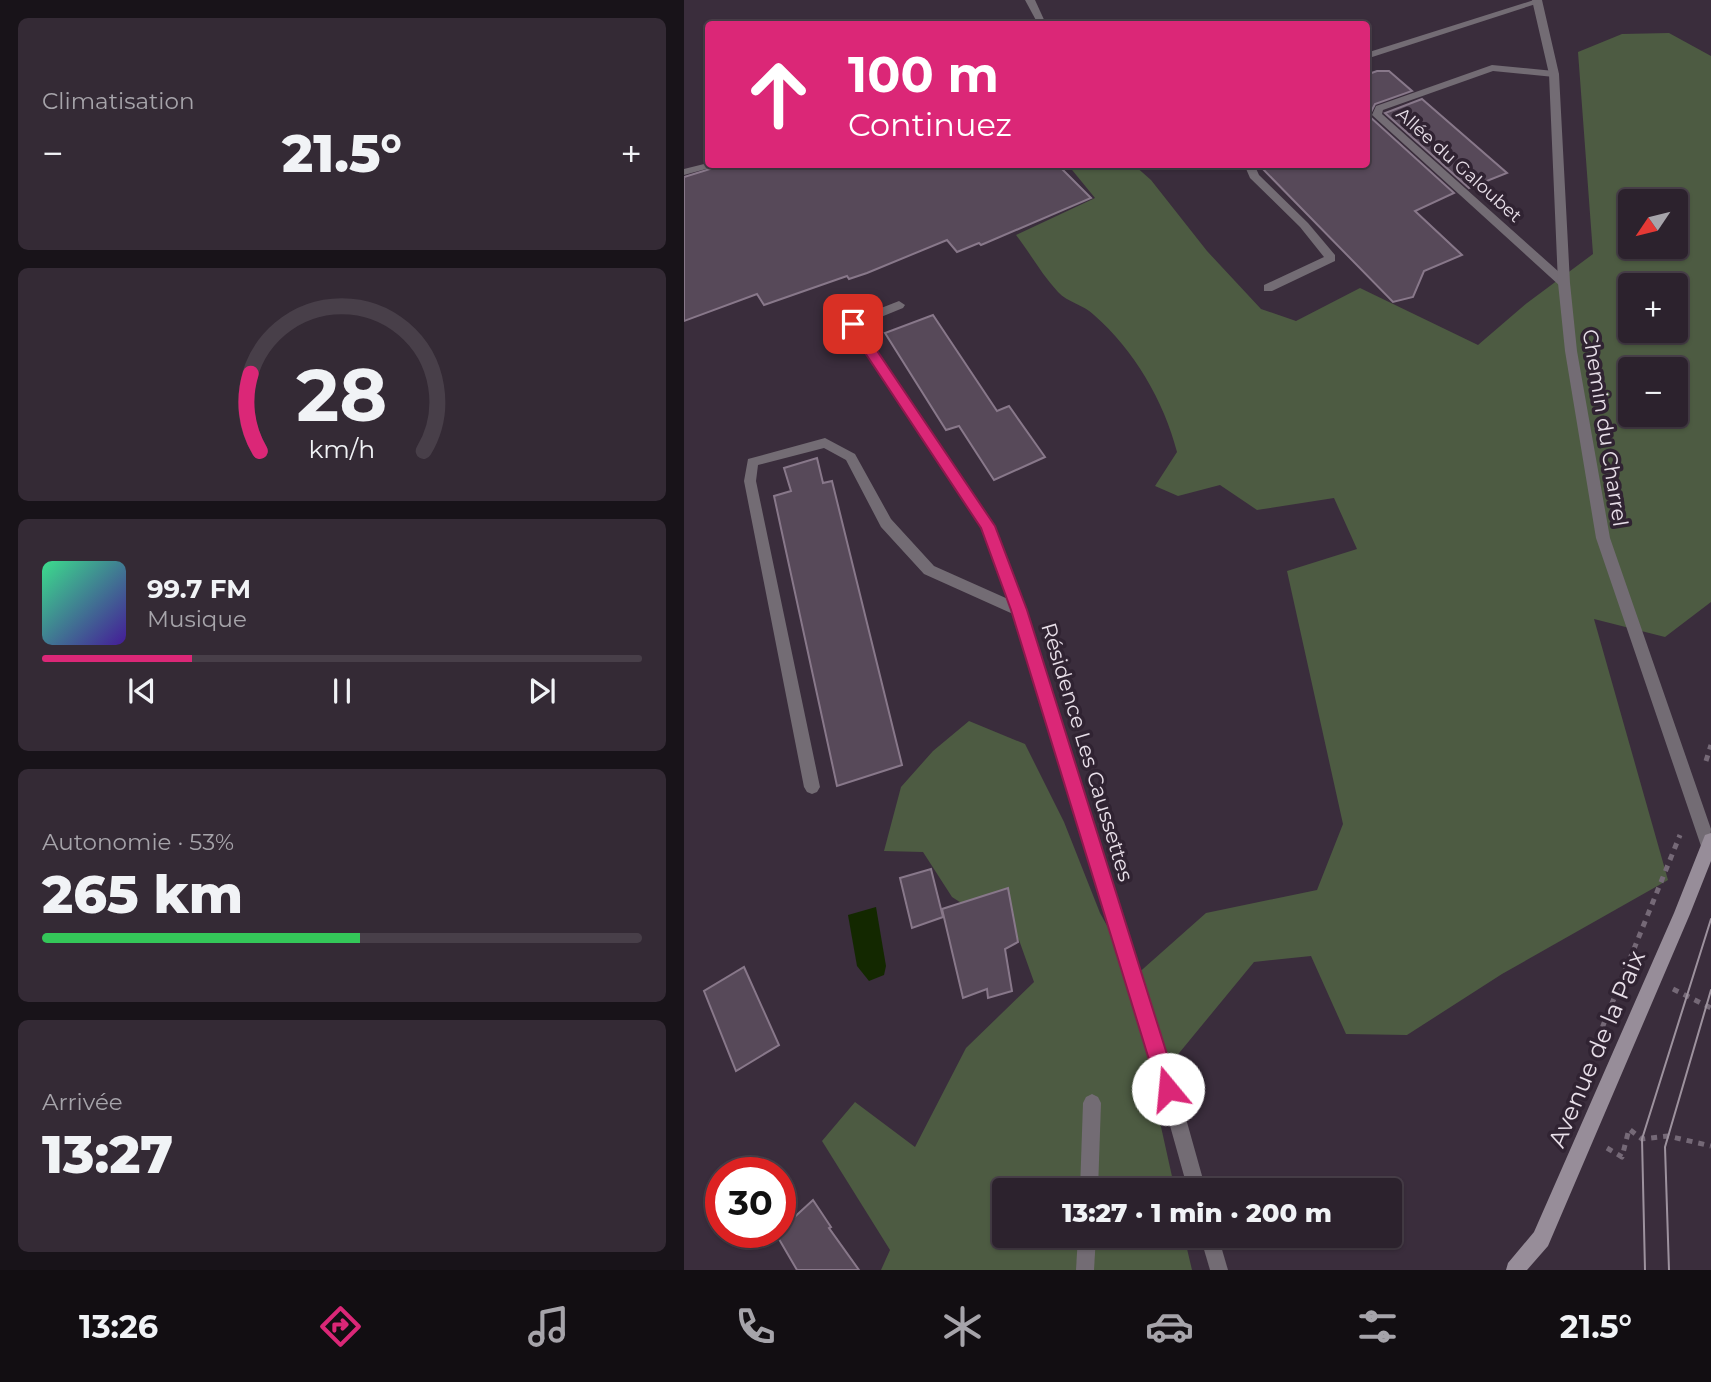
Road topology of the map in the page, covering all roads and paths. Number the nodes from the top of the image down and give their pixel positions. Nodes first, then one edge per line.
1 (1030, 0) edge
2 (1537, 1) edge
3 (1040, 21) edge
4 (1370, 55) edge
5 (1554, 74) junction
6 (705, 167) edge
7 (1251, 168) edge
8 (684, 172) edge
9 (1564, 283) junction
10 (1268, 288) dead end
11 (899, 305) dead end
12 (1019, 610) junction
13 (812, 787) dead end
14 (1710, 843) edge
15 (1653, 980) junction
16 (1711, 1008) edge
17 (1092, 1103) dead end
18 (1089, 1178) edge
19 (1194, 1178) edge
20 (1086, 1248) edge
21 (1213, 1248) edge
22 (1085, 1270) edge
23 (1219, 1270) edge
24 (1515, 1270) edge

1 - 3 street
2 - 4 street
2 - 5 street, Chemin du Charrel
5 - 9 street, Chemin du Charrel
5 - 9 street, Allée du Galoubet
6 - 8 street
7 - 10 street
9 - 14 street, Chemin du Charrel
11 - 12 street
12 - 13 street, Résidence Les Caussettes
12 - 19 street, Résidence Les Caussettes
14 - 15 street, Avenue de la Paix
15 - 16 path
15 - 24 street, Avenue de la Paix
17 - 18 street
20 - 22 street
21 - 23 street

